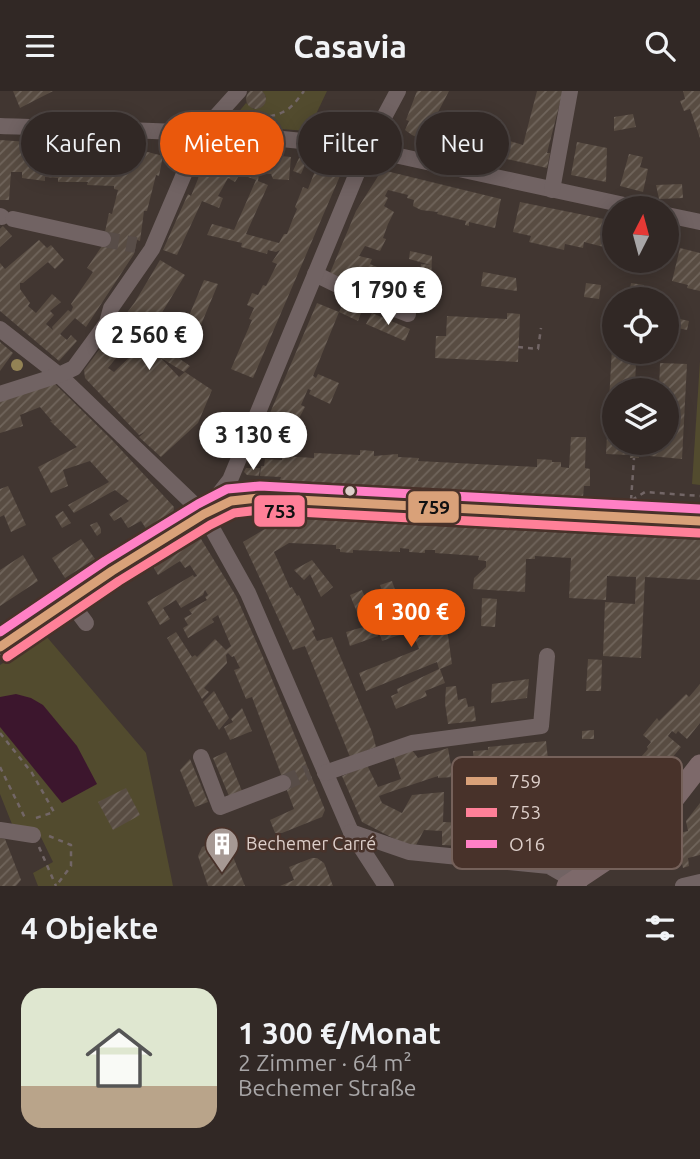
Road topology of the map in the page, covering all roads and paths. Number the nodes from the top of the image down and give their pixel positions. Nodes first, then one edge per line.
1 (304, 91) edge
2 (398, 91) edge
3 (570, 91) edge
4 (235, 92) edge
5 (218, 112) edge
6 (283, 112) edge
7 (387, 112) edge
8 (0, 126) edge
9 (160, 131) edge
10 (402, 157) edge
11 (180, 175) edge
12 (356, 175) edge
13 (552, 190) junction
14 (602, 200) edge
15 (5, 217) edge
16 (679, 218) edge
17 (700, 222) edge
18 (103, 239) tunnel mouth
19 (315, 274) junction
20 (408, 314) dead end
21 (541, 328) dead end
22 (0, 329) edge
23 (518, 347) dead end
24 (60, 375) junction
25 (0, 394) edge
26 (634, 458) dead end
27 (700, 496) edge
28 (623, 501) dead end
29 (631, 501) junction
30 (204, 514) junction
31 (700, 521) edge
32 (69, 600) junction
33 (86, 624) dead end
34 (0, 647) edge
35 (547, 656) dead end
36 (0, 733) edge
37 (201, 757) dead end
38 (700, 765) edge
39 (319, 771) junction
40 (283, 783) tunnel mouth
41 (682, 788) edge
42 (39, 817) dead end
43 (0, 830) edge
44 (351, 832) junction
45 (33, 835) dead end
46 (41, 851) dead end
47 (452, 856) edge
48 (553, 869) edge
49 (595, 869) edge
50 (700, 882) edge
51 (574, 884) edge
52 (56, 886) edge
53 (386, 886) edge
54 (683, 886) edge

1 - 6 path
2 - 7 street
3 - 13 street
4 - 5 street
8 - 9 street
10 - 13 street
11 - 24 street
12 - 19 street
13 - 14 street
15 - 18 street
16 - 17 street
19 - 20 street
19 - 30 street
21 - 23 path
22 - 24 street
24 - 25 street
24 - 30 street
26 - 29 path
27 - 29 path
28 - 29 path
30 - 31 street
30 - 32 street
30 - 39 street
32 - 33 street
32 - 34 street
35 - 39 street
36 - 42 path
37 - 40 street
38 - 41 main road
39 - 44 street
43 - 45 street
44 - 47 street
44 - 53 street
46 - 52 path
48 - 51 street
49 - 51 main road
50 - 54 street

